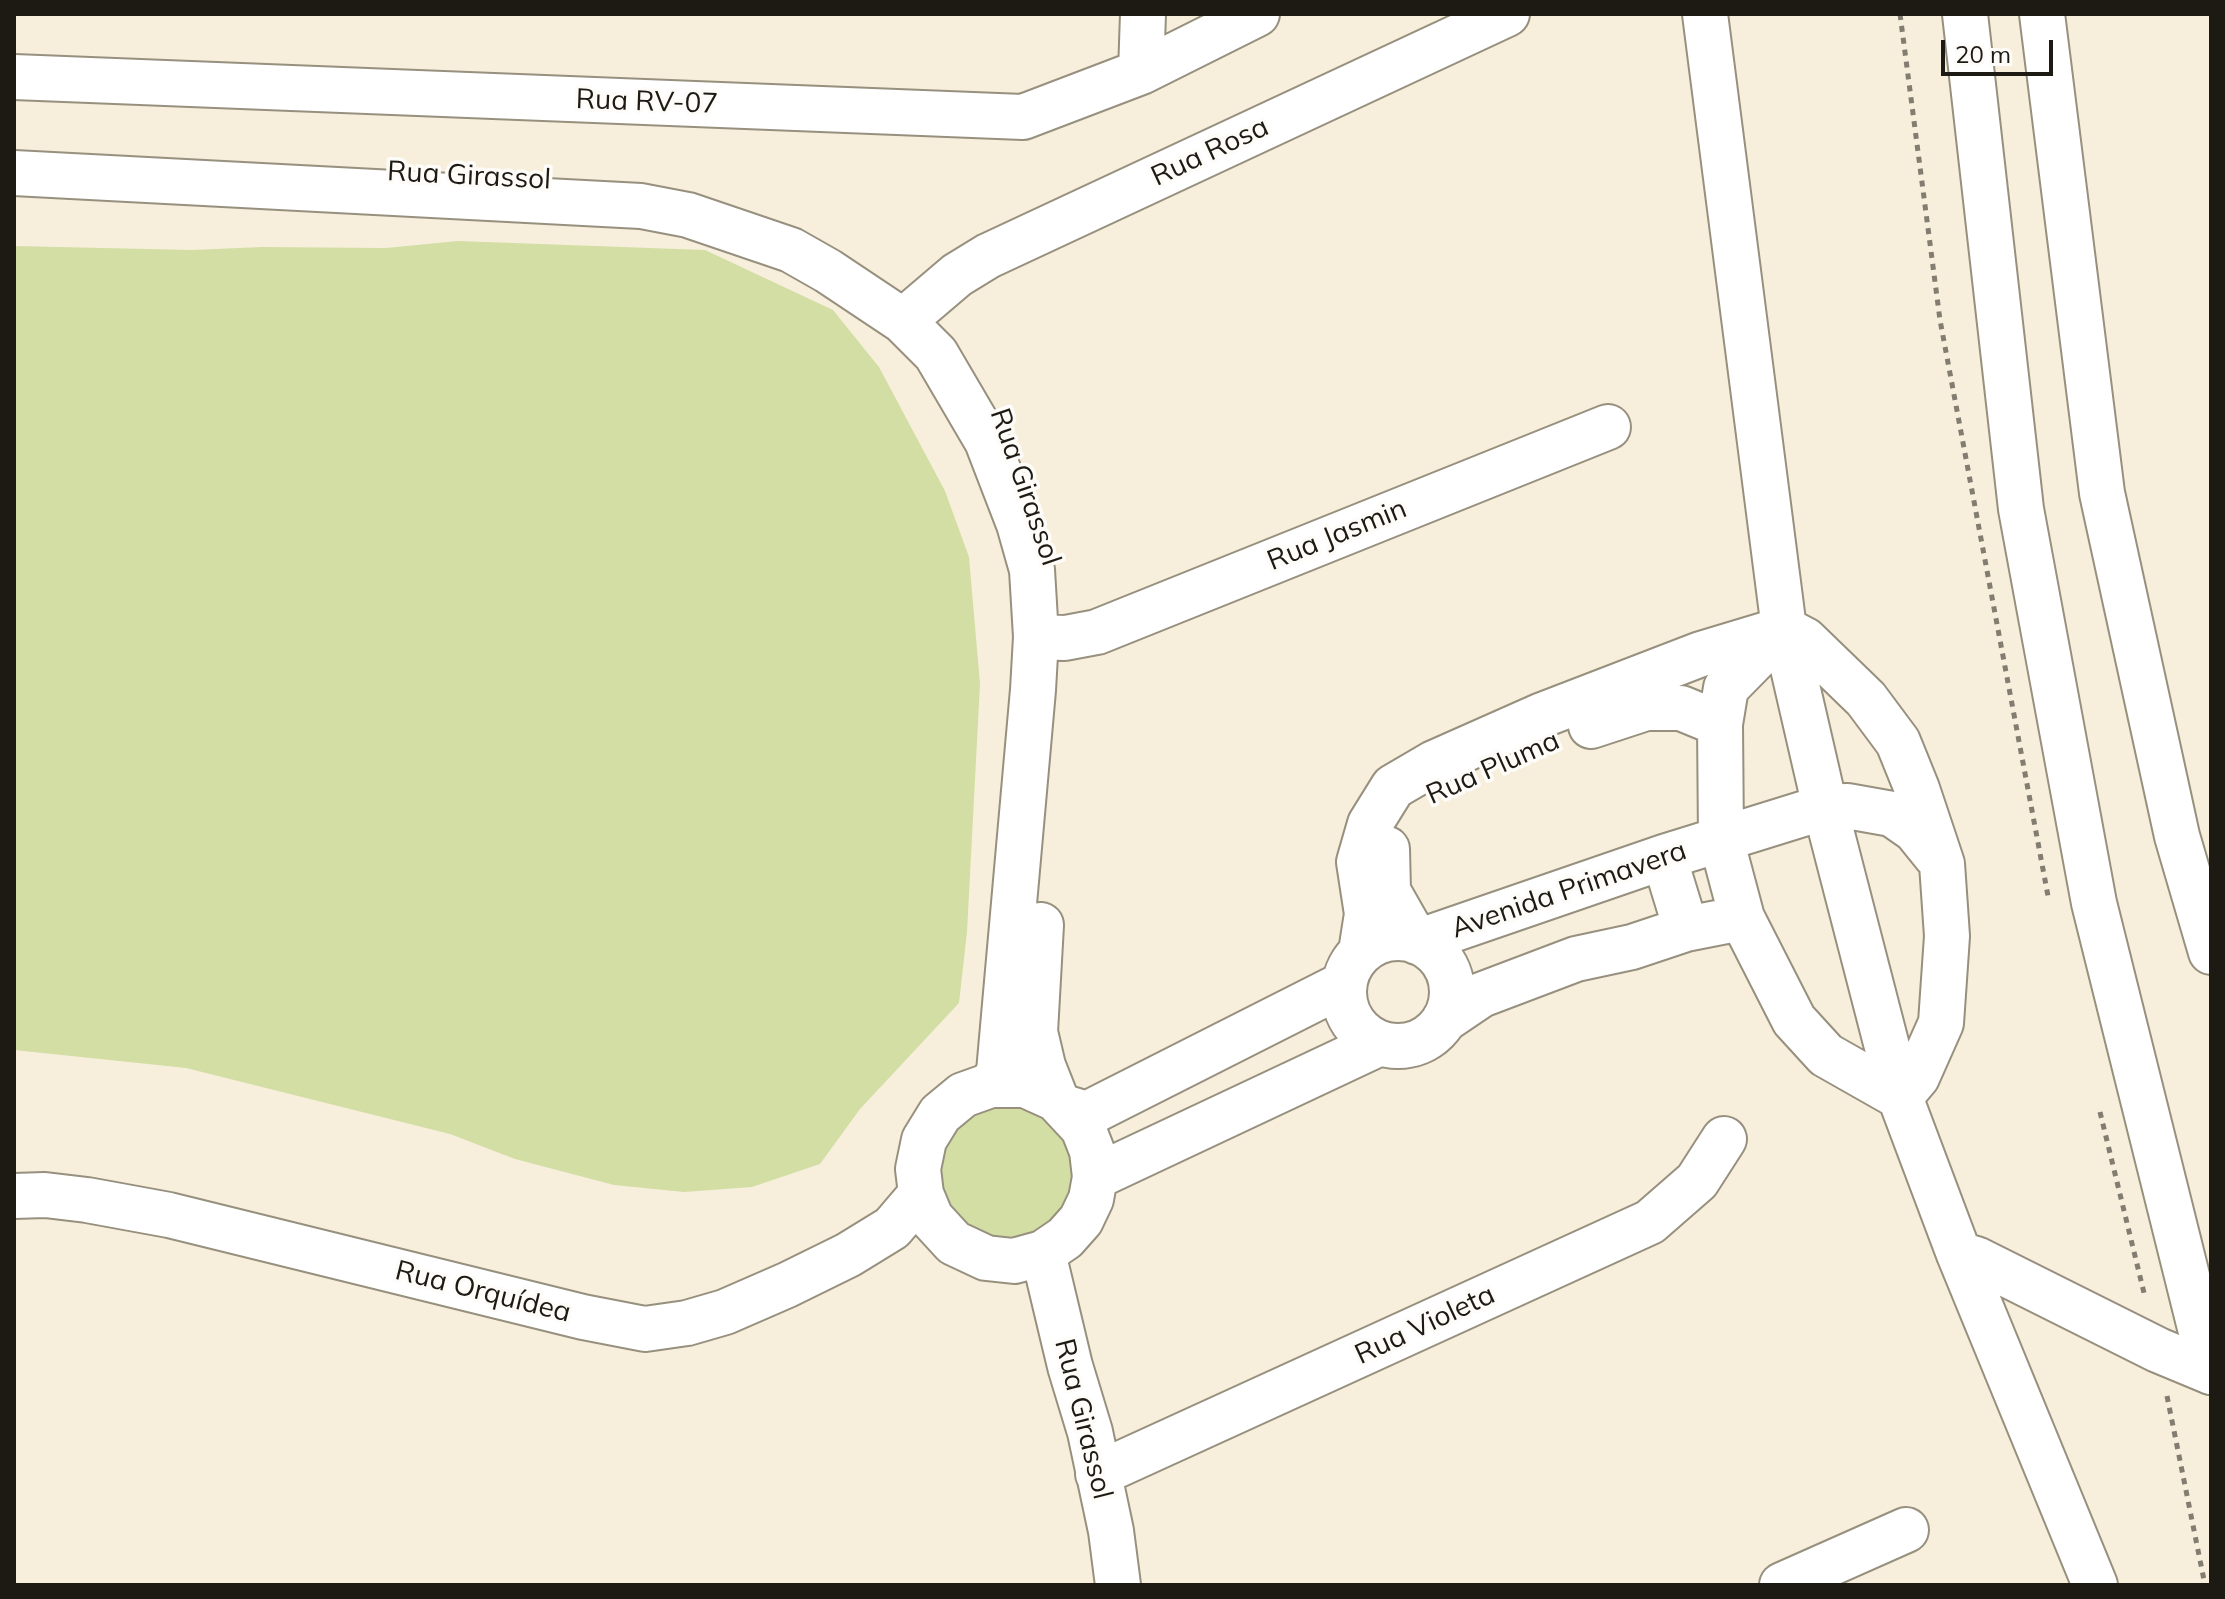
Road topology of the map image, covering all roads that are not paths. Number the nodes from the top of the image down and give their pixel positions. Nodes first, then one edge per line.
1 (1143, 14) edge
2 (1257, 14) edge
3 (1507, 14) edge
4 (1705, 14) edge
5 (1965, 14) edge
6 (2042, 14) edge
7 (1141, 72) junction
8 (14, 77) edge
9 (14, 154) edge
10 (14, 173) edge
11 (912, 313) junction
12 (1608, 427) dead end
13 (1784, 629) junction
14 (1050, 637) junction
15 (1720, 724) junction
16 (1825, 807) junction
17 (1721, 839) junction
18 (1664, 857) junction
19 (1942, 864) junction
20 (1742, 918) junction
21 (1686, 929) junction
22 (1417, 942) junction
23 (2211, 952) edge
24 (1353, 968) junction
25 (1444, 1020) junction
26 (1380, 1043) junction
27 (991, 1085) junction
28 (1900, 1097) junction
29 (1077, 1104) junction
30 (1724, 1139) dead end
31 (1095, 1177) junction
32 (921, 1194) junction
33 (14, 1196) edge
34 (1043, 1253) junction
35 (1959, 1254) junction
36 (2211, 1372) edge
37 (1098, 1474) junction
38 (1906, 1530) dead end
39 (1118, 1585) edge
40 (1782, 1585) edge
41 (2095, 1585) edge

1 - 7 street
2 - 7 street, Rua RV-07
3 - 11 street, Rua Rosa
4 - 13 street
5 - 36 street
6 - 23 street
7 - 8 street, Rua RV-07
9 - 11 street, Rua Girassol
10 - 11 street, Rua Girassol
11 - 14 street, Rua Girassol
12 - 14 street, Rua Jasmin
13 - 15 street
13 - 16 street
13 - 19 street
13 - 24 street, Rua Pluma
14 - 27 street, Rua Girassol
14 - 29 street, Rua Girassol
15 - 17 street
15 - 22 street, Rua Pluma
16 - 17 street, Avenida Primavera
16 - 19 street
16 - 28 street
17 - 18 street, Avenida Primavera
17 - 20 street
18 - 21 street
18 - 22 street, Avenida Primavera
19 - 28 street
20 - 21 street
20 - 28 street
21 - 25 street
22 - 24 street, Avenida Primavera
22 - 25 street, Avenida Primavera
24 - 26 street
24 - 29 street, Avenida Primavera
25 - 26 street
26 - 31 street
27 - 29 street, Rua Girassol
27 - 32 street, Rua Girassol
28 - 35 street
29 - 31 street, Rua Girassol
30 - 37 street, Rua Violeta
31 - 34 street, Rua Girassol
32 - 33 street, Rua Orquídea
32 - 34 street, Rua Girassol
34 - 37 street, Rua Girassol
35 - 36 street
35 - 41 street
37 - 39 street, Rua Girassol
38 - 40 street

